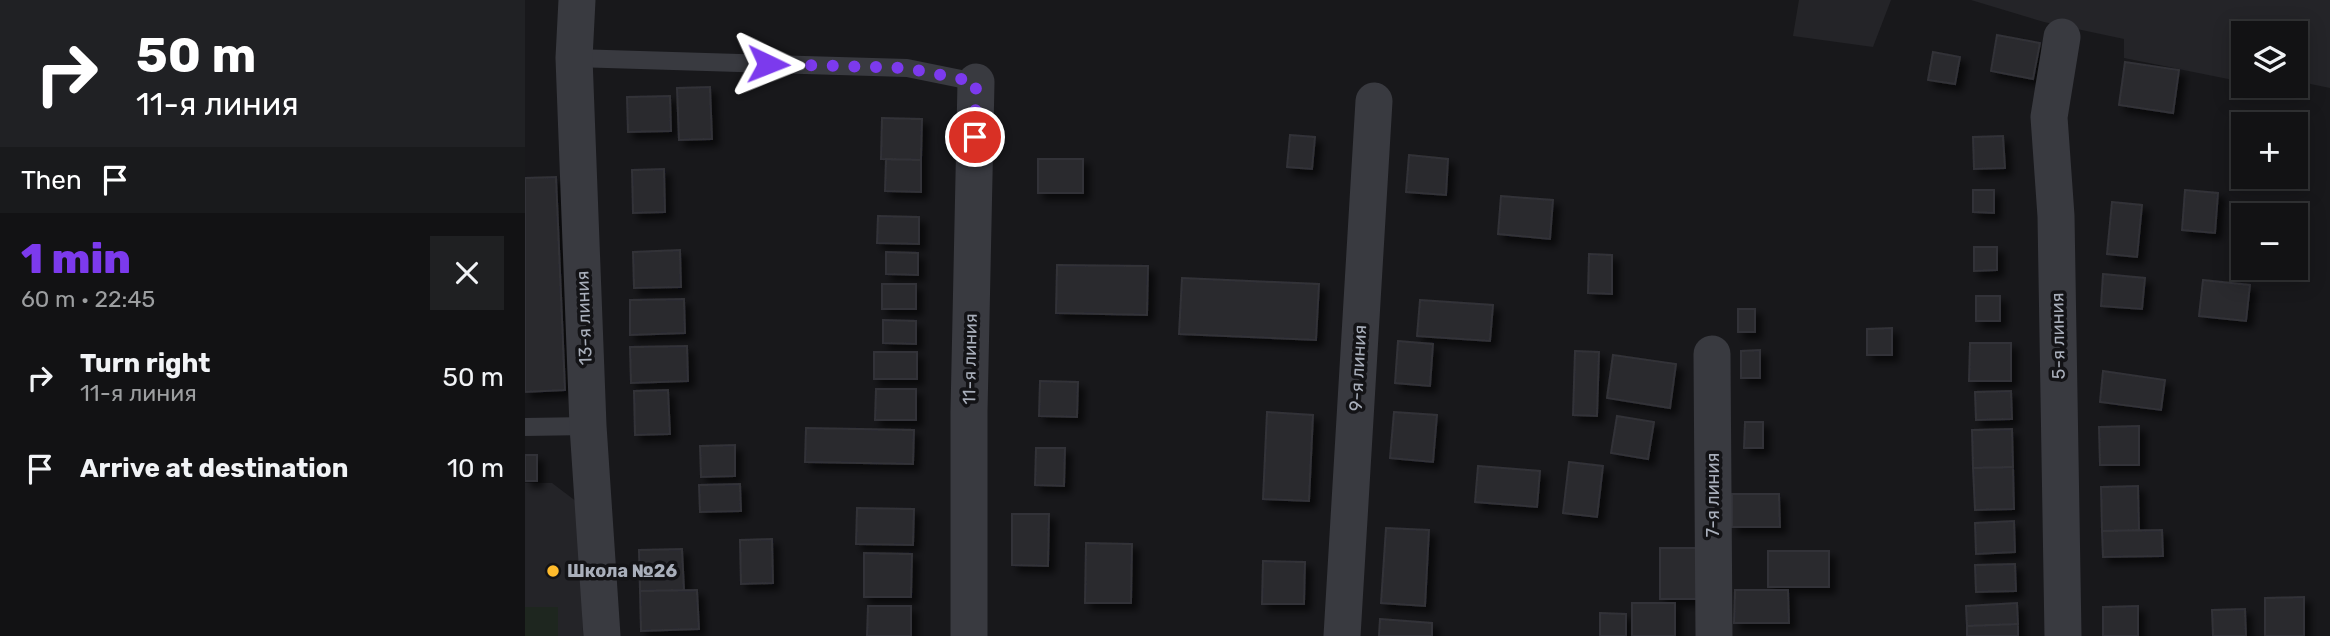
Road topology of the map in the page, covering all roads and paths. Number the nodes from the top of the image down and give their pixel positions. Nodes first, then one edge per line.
1 (577, 0) edge
2 (2062, 37) dead end
3 (574, 58) junction
4 (976, 82) joint
5 (1374, 101) dead end
6 (1712, 354) dead end
7 (588, 426) junction
8 (525, 427) edge
9 (602, 636) edge
10 (969, 636) edge
11 (1342, 636) edge
12 (1714, 636) edge
13 (2063, 636) edge

1 - 3 street, 13-я линия
2 - 13 street, 5-я линия
3 - 4 lane
3 - 7 street, 13-я линия
4 - 10 street, 11-я линия
5 - 11 street, 9-я линия
6 - 12 street, 7-я линия
7 - 8 lane
7 - 9 street, 13-я линия

